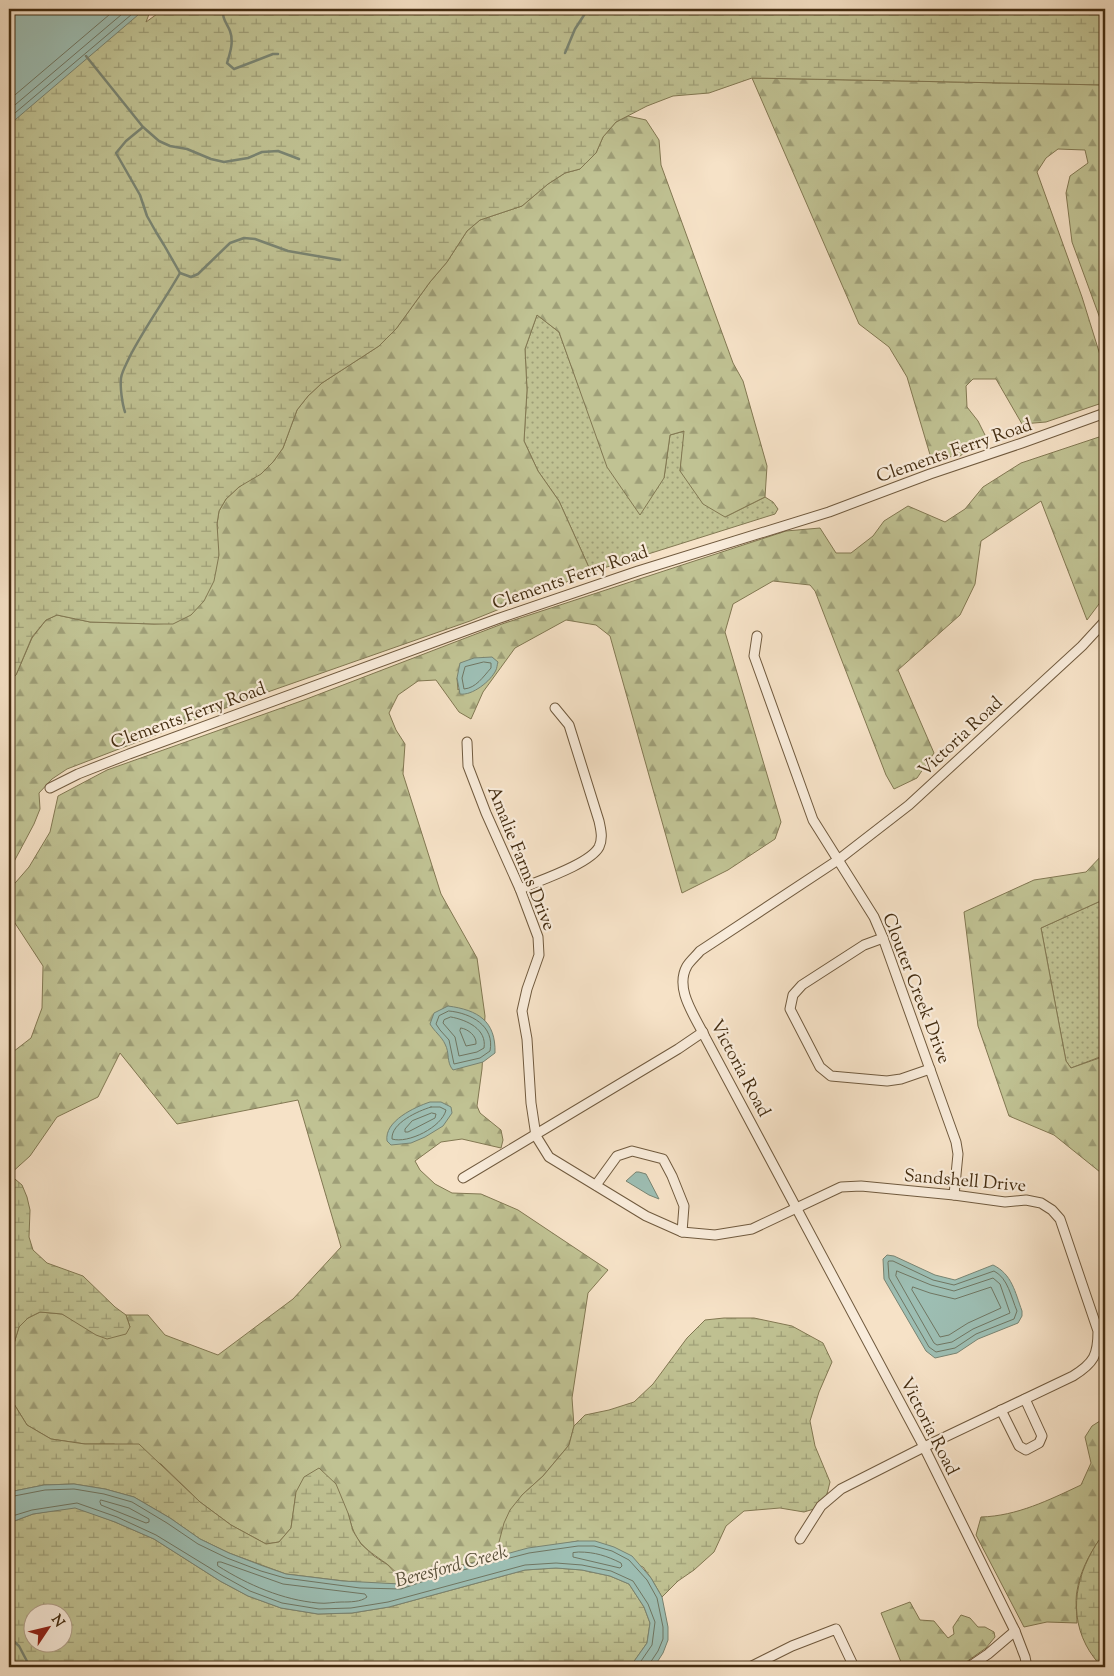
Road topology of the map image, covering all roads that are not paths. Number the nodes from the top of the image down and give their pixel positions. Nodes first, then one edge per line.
1 (1105, 412) edge
2 (1105, 621) edge
3 (757, 636) dead end
4 (555, 708) dead end
5 (468, 742) dead end
6 (50, 788) dead end
7 (838, 860) junction
8 (520, 889) junction
9 (883, 938) junction
10 (703, 1032) junction
11 (930, 1069) junction
12 (536, 1136) junction
13 (463, 1178) dead end
14 (596, 1185) junction
15 (954, 1195) junction
16 (797, 1208) junction
17 (682, 1232) junction
18 (1025, 1399) junction
19 (1001, 1410) junction
20 (924, 1447) junction
21 (800, 1539) dead end
22 (1015, 1632) junction
23 (750, 1667) edge
24 (854, 1667) edge
25 (969, 1667) edge
26 (1027, 1667) edge

1 - 6 street, Clements Ferry Road
2 - 7 street, Victoria Road
3 - 7 street, Clouter Creek Drive
4 - 8 street
5 - 8 street, Amalie Farms Drive
7 - 9 street, Clouter Creek Drive
7 - 10 street, Victoria Road
8 - 12 street, Amalie Farms Drive
9 - 11 street, Clouter Creek Drive
9 - 11 street
10 - 12 street
10 - 16 street, Victoria Road
11 - 15 street, Clouter Creek Drive
12 - 13 street
12 - 14 street, Amalie Farms Drive
14 - 17 street, Amalie Farms Drive
14 - 17 street
15 - 16 street, Sandshell Drive
15 - 18 street, Sandshell Drive
16 - 17 street, Sandshell Drive
16 - 20 street, Victoria Road
18 - 19 street, Sandshell Drive
18 - 19 street
19 - 20 street, Sandshell Drive
20 - 21 street, Sandshell Drive
20 - 22 street, Victoria Road
22 - 25 street
22 - 26 street, Victoria Road
23 - 24 street

